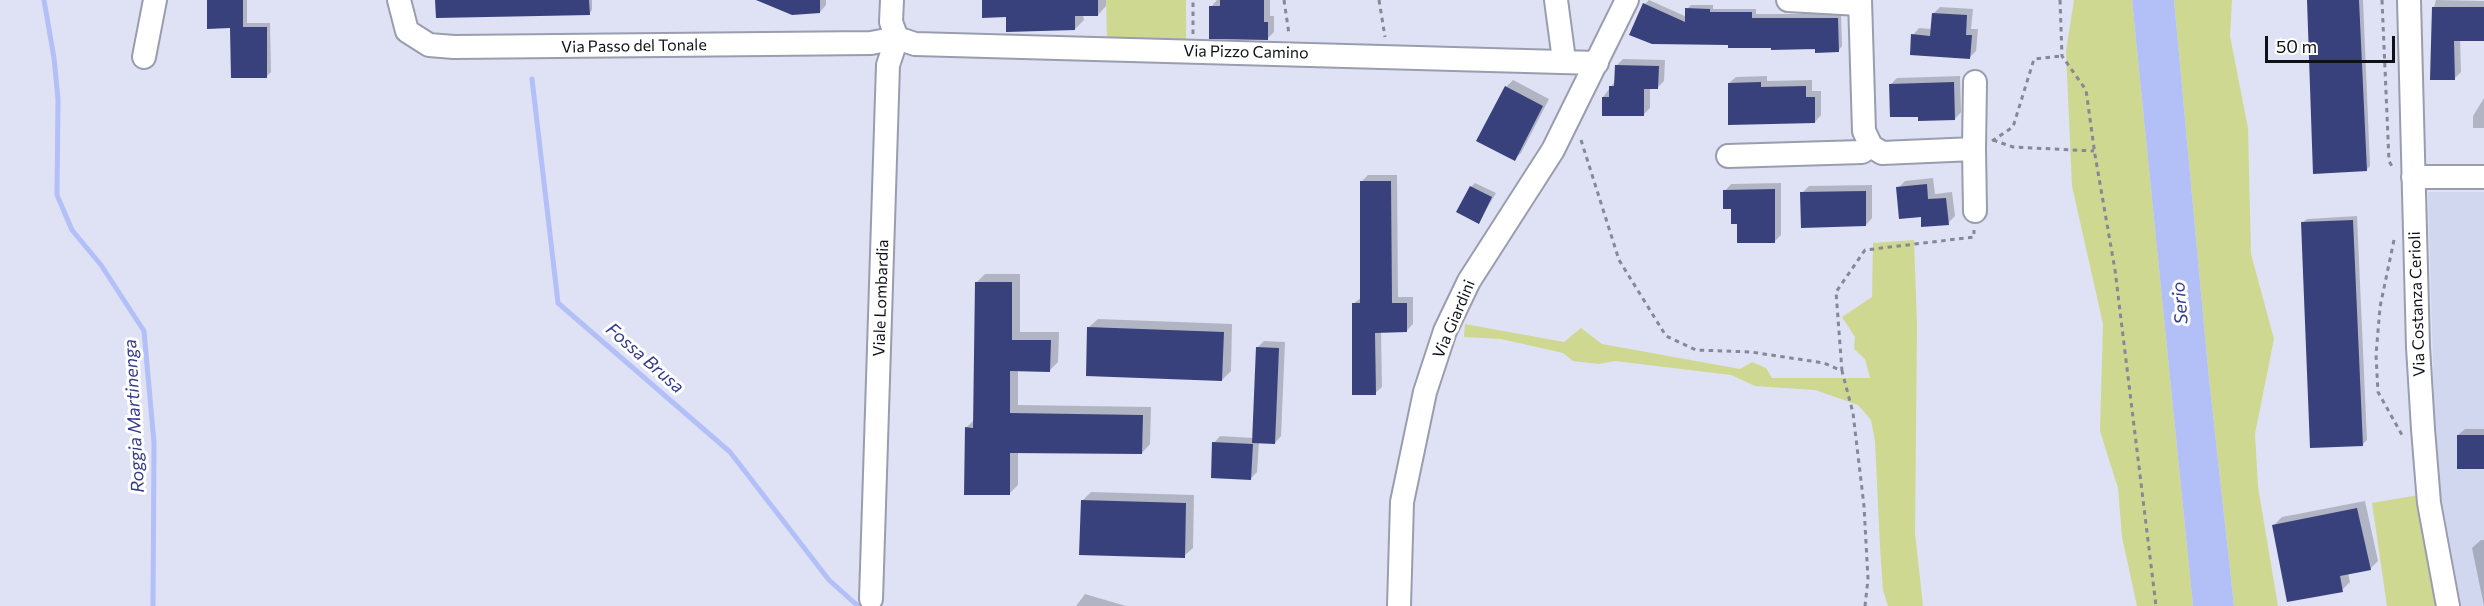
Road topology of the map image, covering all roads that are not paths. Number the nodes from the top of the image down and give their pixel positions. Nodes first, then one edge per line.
1 (156, 0) edge
2 (399, 0) edge
3 (891, 0) edge
4 (1556, 0) edge
5 (1627, 0) edge
6 (1788, 0) edge
7 (2409, 0) edge
8 (1860, 2) edge
9 (897, 38) junction
10 (144, 57) dead end
11 (1564, 60) junction
12 (1597, 63) junction
13 (1975, 82) dead end
14 (1984, 145) junction
15 (1870, 146) junction
16 (1728, 156) dead end
17 (2404, 173) junction
18 (2484, 177) edge
19 (1975, 211) road end
20 (871, 599) dead end
21 (1399, 606) edge
22 (2448, 606) edge

1 - 10 street
2 - 9 street, Via Passo del Tonale
3 - 9 street, Viale Lombardia
4 - 11 street
5 - 12 street, Via Giardini
6 - 8 street
7 - 17 street, Via Costanza Cerioli
8 - 15 street
9 - 11 street, Via Pizzo Camino
9 - 20 street, Viale Lombardia
11 - 12 street, Via Pizzo Camino
12 - 21 street, Via Giardini
13 - 14 street
14 - 15 street
14 - 19 street
15 - 16 street
17 - 18 street
17 - 22 street, Via Costanza Cerioli

